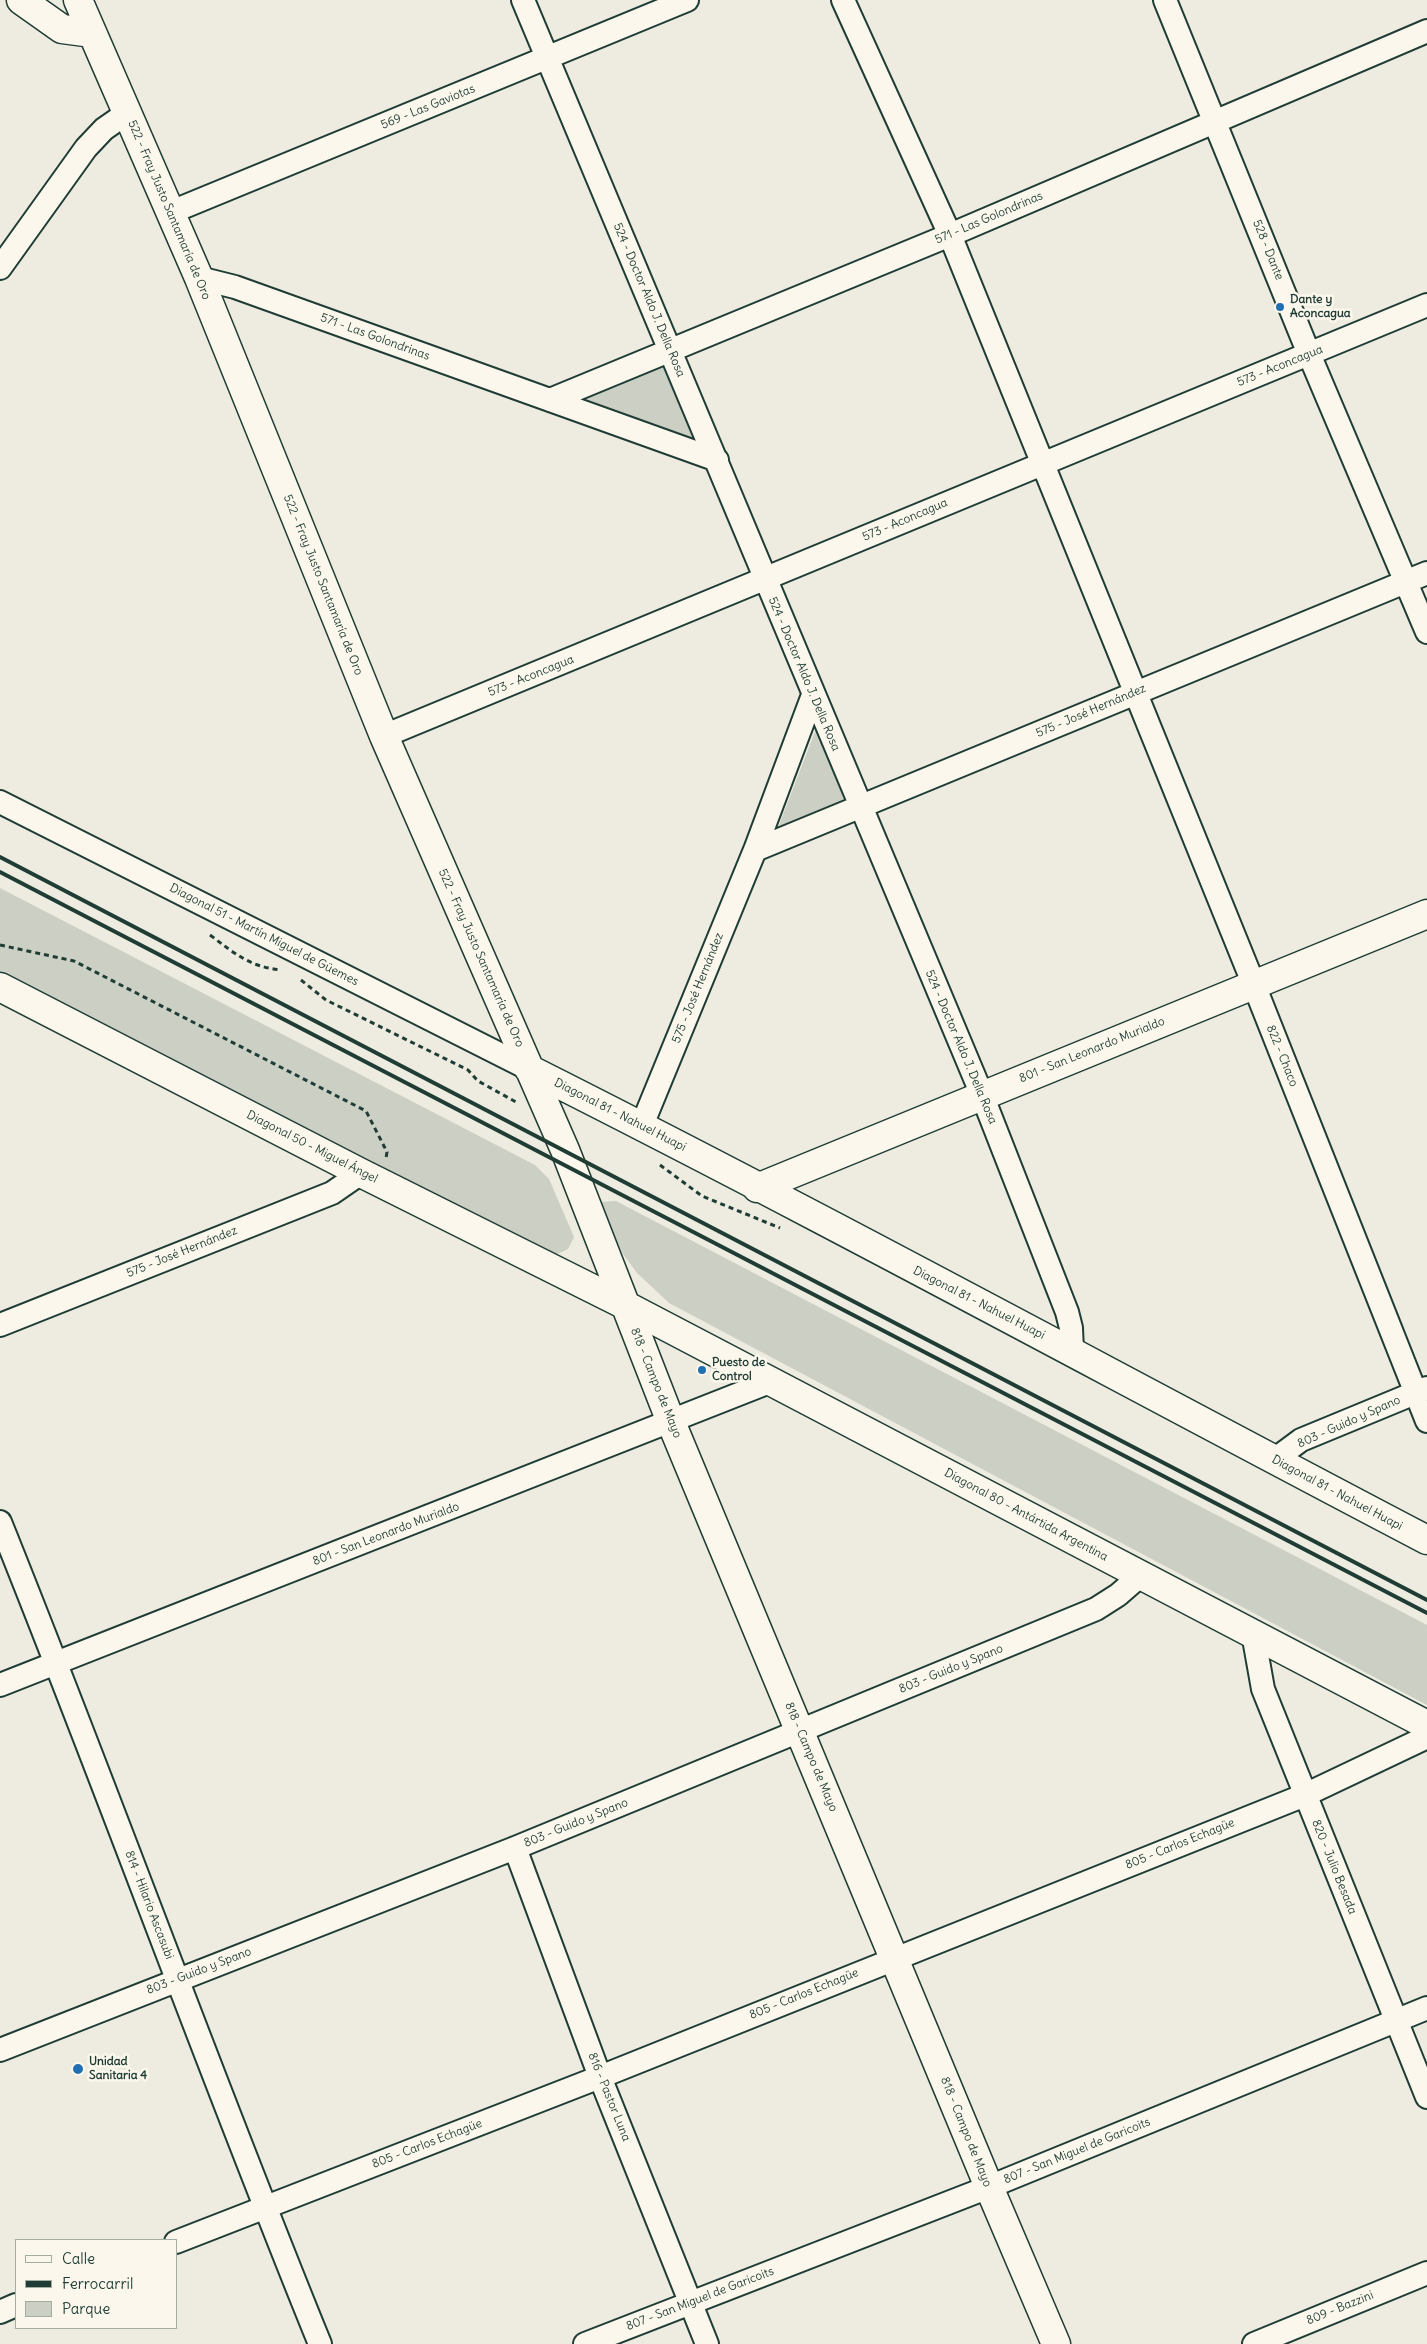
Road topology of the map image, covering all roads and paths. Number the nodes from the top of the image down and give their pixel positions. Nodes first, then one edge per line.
1 (21, 0) edge
2 (78, 0) edge
3 (523, 0) edge
4 (686, 0) edge
5 (844, 0) edge
6 (1165, 0) edge
7 (1427, 31) edge
8 (92, 34) junction
9 (546, 58) junction
10 (127, 113) junction
11 (1216, 121) junction
12 (169, 213) junction
13 (950, 235) junction
14 (0, 268) edge
15 (199, 278) junction
16 (1427, 305) edge
17 (671, 351) junction
18 (1309, 354) junction
19 (550, 400) junction
20 (716, 460) junction
21 (1041, 463) junction
22 (1427, 573) edge
23 (765, 580) junction
24 (1406, 582) junction
25 (1427, 632) edge
26 (1136, 692) junction
27 (813, 695) junction
28 (384, 736) junction
29 (0, 802) edge
30 (860, 807) junction
31 (755, 850) junction
32 (1427, 914) edge
33 (207, 932) dead end
34 (0, 946) edge
35 (285, 970) dead end
36 (298, 977) dead end
37 (1254, 985) junction
38 (0, 987) edge
39 (529, 1069) junction
40 (982, 1095) junction
41 (519, 1103) dead end
42 (642, 1125) junction
43 (386, 1161) dead end
44 (656, 1163) dead end
45 (572, 1168) joint
46 (361, 1173) junction
47 (757, 1188) junction
48 (782, 1229) dead end
49 (625, 1305) junction
50 (0, 1325) edge
51 (1072, 1351) junction
52 (772, 1381) junction
53 (1422, 1390) edge
54 (1427, 1421) edge
55 (671, 1422) junction
56 (1274, 1460) junction
57 (0, 1522) edge
58 (1427, 1540) edge
59 (1141, 1575) junction
60 (1253, 1634) junction
61 (57, 1663) junction
62 (0, 1685) edge
63 (1427, 1725) edge
64 (800, 1731) junction
65 (1427, 1737) edge
66 (1305, 1795) junction
67 (515, 1848) junction
68 (895, 1957) junction
69 (178, 1979) junction
70 (1427, 2008) edge
71 (1395, 2021) junction
72 (0, 2050) edge
73 (600, 2077) junction
74 (1427, 2097) edge
75 (989, 2187) junction
76 (264, 2208) junction
77 (178, 2241) edge
78 (1427, 2273) edge
79 (691, 2302) junction
80 (15, 2306) edge
81 (0, 2312) edge
82 (320, 2344) edge
83 (585, 2344) edge
84 (707, 2344) edge
85 (1056, 2344) edge
86 (1254, 2344) edge

1 - 8 street
2 - 8 street, 522 - Fray Justo Santamaría de Oro
3 - 9 street, 524 - Doctor Aldo J. Della Rosa
4 - 9 street, 569 - Las Gaviotas
5 - 13 street, 822 - Chaco
6 - 11 street, 528 - Dante
7 - 11 street, 571 - Las Golondrinas
8 - 10 street, 522 - Fray Justo Santamaría de Oro
9 - 12 street, 569 - Las Gaviotas
9 - 17 street, 524 - Doctor Aldo J. Della Rosa
10 - 12 street, 522 - Fray Justo Santamaría de Oro
10 - 14 street
11 - 13 street, 571 - Las Golondrinas
11 - 18 street, 528 - Dante
12 - 15 street, 522 - Fray Justo Santamaría de Oro
13 - 17 street, 571 - Las Golondrinas
13 - 21 street, 822 - Chaco
15 - 19 street, 571 - Las Golondrinas
15 - 28 street, 522 - Fray Justo Santamaría de Oro
16 - 18 street, 573 - Aconcagua
17 - 19 street, 571 - Las Golondrinas
17 - 20 street, 524 - Doctor Aldo J. Della Rosa
18 - 21 street, 573 - Aconcagua
18 - 24 street, 528 - Dante
19 - 20 street, 571 - Las Golondrinas
20 - 23 street, 524 - Doctor Aldo J. Della Rosa
21 - 23 street, 573 - Aconcagua
21 - 26 street, 822 - Chaco
22 - 24 street, 575 - José Hernández
23 - 27 street, 524 - Doctor Aldo J. Della Rosa
23 - 28 street, 573 - Aconcagua
24 - 25 street, 528 - Dante
24 - 26 street, 575 - José Hernández
26 - 30 street, 575 - José Hernández
26 - 37 street, 822 - Chaco
27 - 30 street, 524 - Doctor Aldo J. Della Rosa
27 - 31 street, 575 - José Hernández
28 - 39 street, 522 - Fray Justo Santamaría de Oro
29 - 39 street, Diagonal 51 - Martín Miguel de Güemes
30 - 31 street, 575 - José Hernández
30 - 40 street, 524 - Doctor Aldo J. Della Rosa
31 - 42 street, 575 - José Hernández
32 - 37 street, 801 - San Leonardo Murialdo
33 - 35 path
34 - 43 path
36 - 41 path
37 - 40 street, 801 - San Leonardo Murialdo
37 - 53 street, 822 - Chaco
38 - 46 street, Diagonal 50 - Miguel Ángel
39 - 42 street, Diagonal 81 - Nahuel Huapi
39 - 45 street, 522 - Fray Justo Santamaría de Oro
40 - 47 street, 801 - San Leonardo Murialdo
40 - 51 street, 524 - Doctor Aldo J. Della Rosa
42 - 47 street, Diagonal 81 - Nahuel Huapi
44 - 48 path
45 - 49 street, 818 - Campo de Mayo
46 - 49 street, Diagonal 50 - Miguel Ángel
46 - 50 street, 575 - José Hernández
47 - 51 street, Diagonal 81 - Nahuel Huapi
49 - 52 street, Diagonal 80 - Antártida Argentina
49 - 55 street, 818 - Campo de Mayo
51 - 56 street, Diagonal 81 - Nahuel Huapi
52 - 55 street, 801 - San Leonardo Murialdo
52 - 59 street, Diagonal 80 - Antártida Argentina
53 - 54 street, 822 - Chaco
53 - 56 street, 803 - Guido y Spano
55 - 61 street, 801 - San Leonardo Murialdo
55 - 64 street, 818 - Campo de Mayo
56 - 58 street, Diagonal 81 - Nahuel Huapi
57 - 61 street, 814 - Hilario Ascasubi
59 - 60 street, Diagonal 80 - Antártida Argentina
59 - 64 street, 803 - Guido y Spano
60 - 63 street, Diagonal 80 - Antártida Argentina
60 - 66 street, 820 - Julio Besada
61 - 62 street, 801 - San Leonardo Murialdo
61 - 69 street, 814 - Hilario Ascasubi
64 - 67 street, 803 - Guido y Spano
64 - 68 street, 818 - Campo de Mayo
65 - 66 street, 805 - Carlos Echagüe
66 - 68 street, 805 - Carlos Echagüe
66 - 71 street, 820 - Julio Besada
67 - 69 street, 803 - Guido y Spano
67 - 73 street, 816 - Pastor Luna
68 - 73 street, 805 - Carlos Echagüe
68 - 75 street, 818 - Campo de Mayo
69 - 72 street, 803 - Guido y Spano
69 - 76 street, 814 - Hilario Ascasubi
70 - 71 street, 807 - San Miguel de Garicoits
71 - 74 street, 820 - Julio Besada
71 - 75 street, 807 - San Miguel de Garicoits
73 - 76 street, 805 - Carlos Echagüe
73 - 79 street, 816 - Pastor Luna
75 - 79 street, 807 - San Miguel de Garicoits
75 - 85 street, 818 - Campo de Mayo
76 - 77 street, 805 - Carlos Echagüe
76 - 82 street, 814 - Hilario Ascasubi
78 - 86 street, 809 - Bazzini
79 - 83 street, 807 - San Miguel de Garicoits
79 - 84 street, 816 - Pastor Luna
80 - 81 street

